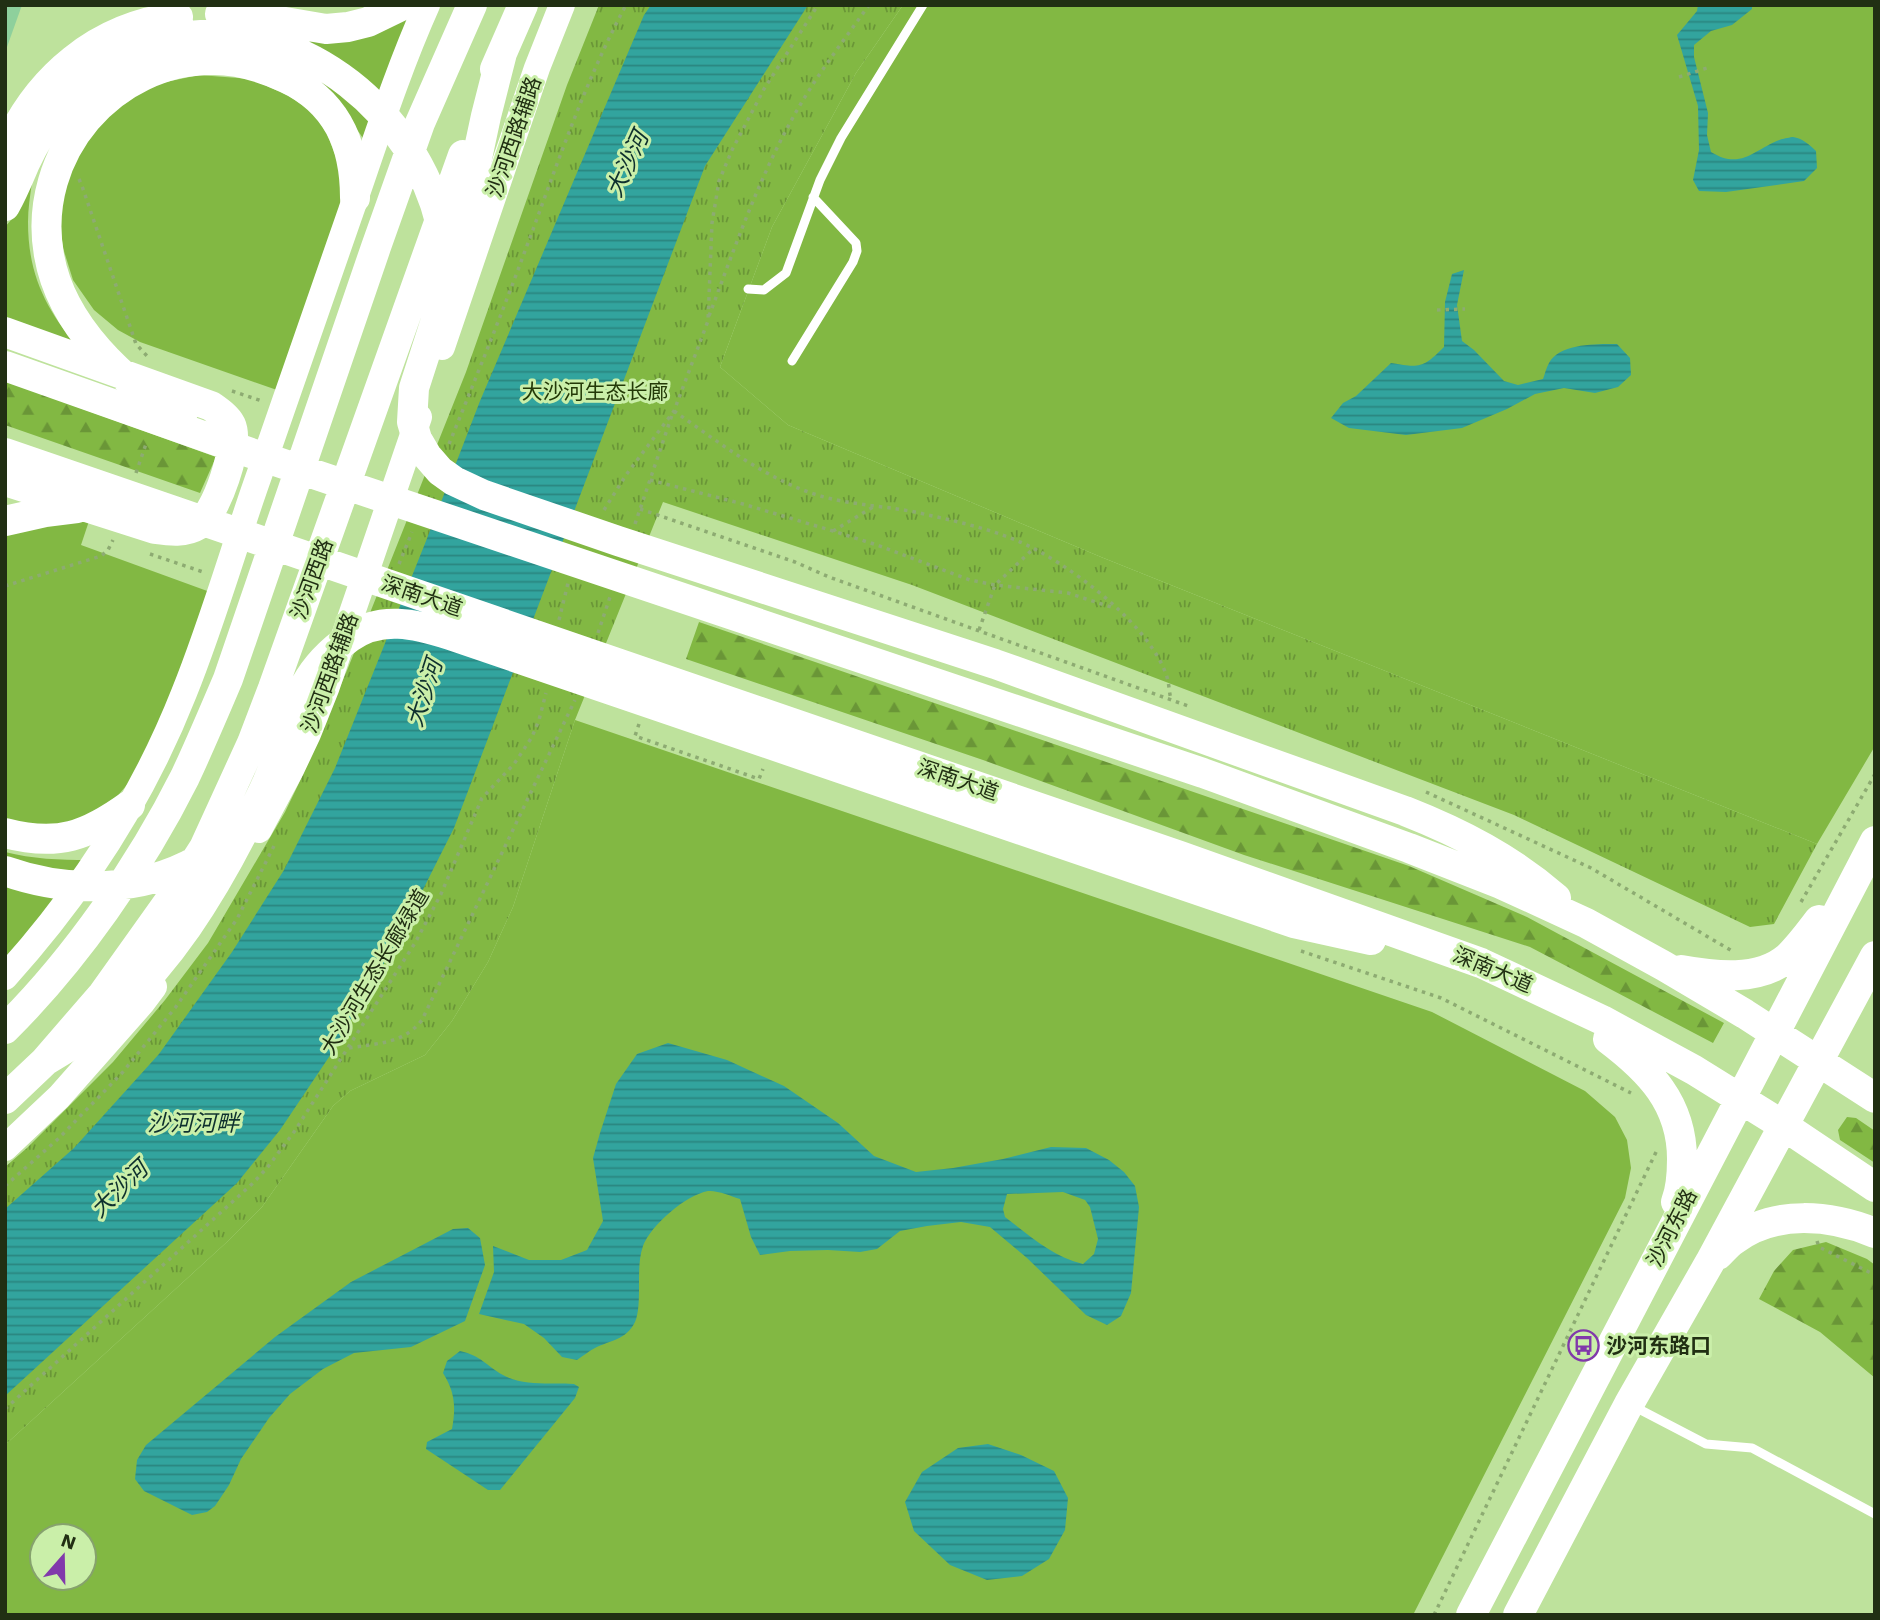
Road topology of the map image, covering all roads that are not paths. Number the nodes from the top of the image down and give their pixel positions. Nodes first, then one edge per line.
1 (403, 5) edge
2 (427, 5) edge
3 (454, 5) edge
4 (472, 5) edge
5 (523, 5) edge
6 (562, 5) edge
7 (923, 5) edge
8 (502, 52) junction
9 (420, 123) junction
10 (5, 152) edge
11 (814, 197) junction
12 (9, 198) edge
13 (355, 198) junction
14 (748, 289) dead end
15 (5, 332) edge
16 (441, 350) junction
17 (792, 361) dead end
18 (5, 366) edge
19 (248, 452) junction
20 (5, 453) edge
21 (5, 481) edge
22 (5, 521) edge
23 (216, 525) junction
24 (279, 794) junction
25 (130, 805) junction
26 (5, 833) edge
27 (1875, 841) edge
28 (5, 871) edge
29 (1857, 874) junction
30 (1586, 923) junction
31 (1875, 956) edge
32 (1481, 962) junction
33 (1664, 967) junction
34 (5, 977) edge
35 (1549, 994) junction
36 (5, 1029) edge
37 (1774, 1032) junction
38 (45, 1061) junction
39 (1819, 1061) junction
40 (1740, 1097) junction
41 (1875, 1098) edge
42 (5, 1099) edge
43 (1784, 1126) junction
44 (5, 1148) edge
45 (1875, 1188) edge
46 (1875, 1233) edge
47 (1661, 1250) junction
48 (1710, 1262) junction
49 (1629, 1404) junction
50 (1875, 1514) edge
51 (1471, 1615) edge
52 (1518, 1615) edge

1 - 10 main road
2 - 13 main road
3 - 9 main road
4 - 9 main road
5 - 8 main road, 沙河西路
6 - 16 main road, 沙河西路辅路
7 - 11 lane
8 - 30 main road
8 - 38 main road, 沙河西路
9 - 36 main road
11 - 14 lane
11 - 17 lane
12 - 16 main road
13 - 19 main road
13 - 25 main road
15 - 21 main road
16 - 24 main road, 沙河西路辅路
18 - 19 main road
19 - 30 main road
20 - 23 main road, 深南大道
22 - 23 main road
23 - 32 main road, 深南大道
24 - 28 main road
24 - 44 main road, 沙河西路辅路
25 - 26 main road
25 - 34 main road
27 - 29 main road, 沙河东路
29 - 33 main road
29 - 37 main road, 沙河东路
30 - 33 main road
31 - 39 main road
32 - 35 main road, 深南大道
32 - 38 main road
33 - 37 main road
35 - 40 main road, 深南大道
35 - 47 main road
37 - 39 main road
37 - 40 main road, 沙河东路
38 - 42 main road, 沙河西路
39 - 41 main road
39 - 43 main road
40 - 43 main road, 深南大道
40 - 47 main road, 沙河东路
43 - 45 main road, 深南大道
43 - 48 main road
46 - 48 main road
47 - 51 main road, 沙河东路
48 - 49 main road
49 - 50 lane
49 - 52 main road

